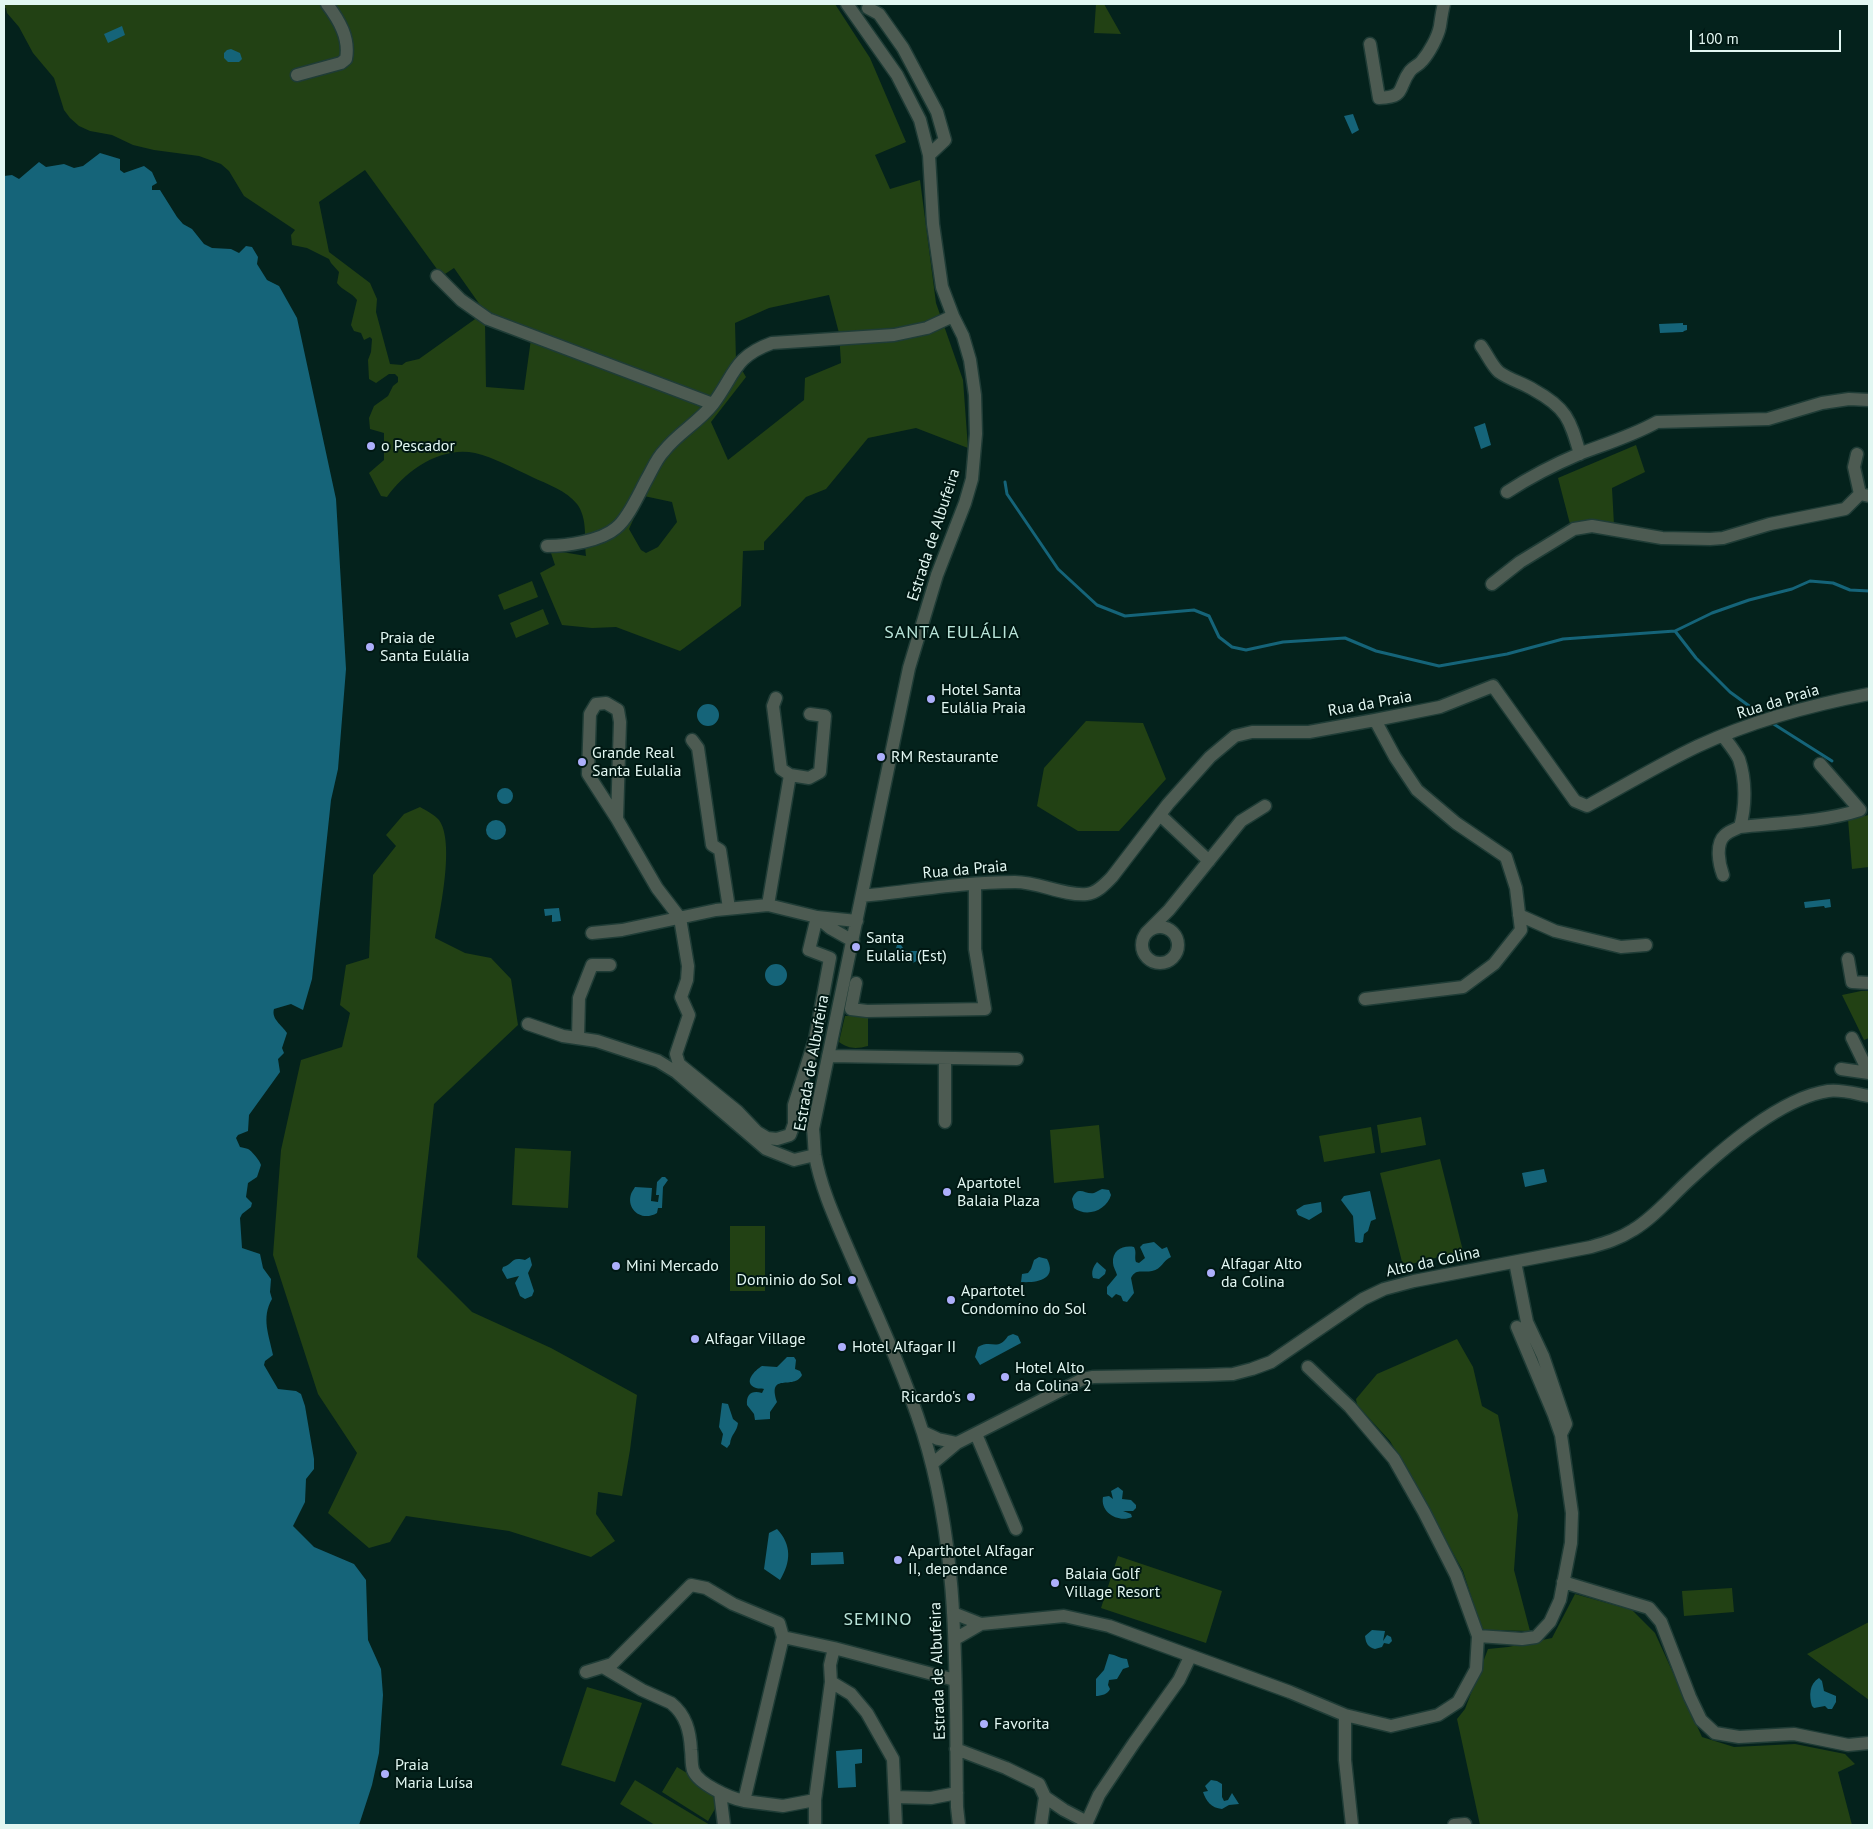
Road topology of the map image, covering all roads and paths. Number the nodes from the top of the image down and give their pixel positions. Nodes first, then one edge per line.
1 (328, 4) edge
2 (847, 4) edge
3 (1444, 4) edge
4 (868, 8) dead end
5 (1370, 44) dead end
6 (297, 75) dead end
7 (929, 155) junction
8 (437, 276) dead end
9 (953, 316) junction
10 (1481, 346) dead end
11 (1869, 400) edge
12 (713, 404) junction
13 (1580, 454) junction
14 (1858, 454) dead end
15 (1507, 492) dead end
16 (1864, 495) edge
17 (547, 546) dead end
18 (1492, 584) dead end
19 (1869, 694) edge
20 (776, 698) dead end
21 (810, 714) dead end
22 (1375, 720) junction
23 (1723, 736) junction
24 (692, 740) dead end
25 (1820, 764) dead end
26 (790, 776) junction
27 (1265, 806) dead end
28 (1160, 815) junction
29 (617, 818) junction
30 (1740, 827) junction
31 (1208, 861) junction
32 (1723, 875) dead end
33 (975, 884) junction
34 (862, 896) junction
35 (768, 905) junction
36 (672, 906) junction
37 (723, 909) junction
38 (1169, 910) junction
39 (1520, 915) junction
40 (817, 917) junction
41 (680, 918) junction
42 (664, 921) junction
43 (857, 921) junction
44 (1170, 930) junction
45 (592, 933) dead end
46 (1146, 933) junction
47 (853, 941) junction
48 (1646, 945) dead end
49 (1848, 959) dead end
50 (610, 964) dead end
51 (856, 983) dead end
52 (1869, 983) edge
53 (1365, 999) dead end
54 (528, 1024) dead end
55 (578, 1038) junction
56 (1852, 1038) dead end
57 (828, 1056) junction
58 (945, 1059) junction
59 (1017, 1059) dead end
60 (1842, 1069) dead end
61 (1869, 1073) edge
62 (1869, 1096) edge
63 (945, 1122) dead end
64 (815, 1155) junction
65 (1515, 1262) junction
66 (1517, 1327) dead end
67 (1308, 1367) dead end
68 (923, 1432) junction
69 (976, 1434) junction
70 (1561, 1436) junction
71 (958, 1444) junction
72 (932, 1464) junction
73 (1016, 1529) dead end
74 (1563, 1582) junction
75 (953, 1614) junction
76 (981, 1624) junction
77 (783, 1636) junction
78 (1478, 1636) junction
79 (955, 1639) junction
80 (834, 1648) junction
81 (1190, 1657) junction
82 (603, 1667) junction
83 (586, 1672) dead end
84 (955, 1680) junction
85 (831, 1682) junction
86 (1345, 1715) junction
87 (1869, 1742) edge
88 (956, 1749) junction
89 (720, 1792) junction
90 (957, 1793) junction
91 (895, 1797) junction
92 (1045, 1797) junction
93 (815, 1800) junction
94 (744, 1801) junction
95 (724, 1825) edge
96 (815, 1825) edge
97 (896, 1825) edge
98 (959, 1825) edge
99 (1040, 1825) edge
100 (1352, 1825) edge

1 - 6 street
2 - 7 street, Estrada de Albufeira
3 - 5 street
4 - 7 street
7 - 9 street, Estrada de Albufeira
8 - 12 street
9 - 12 street
9 - 34 street, Estrada de Albufeira
10 - 13 street
11 - 13 street
12 - 17 street
13 - 15 street
14 - 16 street
16 - 18 street
19 - 23 street, Rua da Praia
20 - 26 street
21 - 26 street
22 - 23 street, Rua da Praia
22 - 28 street, Rua da Praia
22 - 39 street
23 - 30 street
24 - 37 street
25 - 30 street
26 - 35 street
27 - 31 street
28 - 31 street
28 - 33 street, Rua da Praia
29 - 29 street
29 - 36 street
30 - 32 street
31 - 38 street
33 - 34 street, Rua da Praia
33 - 51 street
34 - 43 street, Estrada de Albufeira
35 - 37 street
35 - 40 street
36 - 37 street
36 - 41 street
36 - 42 street
37 - 41 street
38 - 44 street
38 - 46 street
39 - 48 street
39 - 53 street
40 - 41 street
40 - 43 street
40 - 47 street
41 - 42 street
42 - 45 street
43 - 47 street, Estrada de Albufeira
44 - 46 street
44 - 46 street
47 - 57 street, Estrada de Albufeira
49 - 52 street
50 - 55 street
54 - 55 street
55 - 64 street
56 - 61 street
57 - 58 street
57 - 64 street, Estrada de Albufeira
58 - 59 street
58 - 63 street
60 - 61 street
62 - 65 street, Alto da Colina
64 - 68 street, Estrada de Albufeira
65 - 69 street, Alto da Colina
65 - 70 street
66 - 70 street
67 - 78 street
68 - 71 street
68 - 72 street, Estrada de Albufeira
69 - 71 street, Alto da Colina
69 - 73 street
70 - 74 street
71 - 72 street, Alto da Colina
72 - 75 street, Estrada de Albufeira
74 - 78 street
74 - 87 street
75 - 76 street
75 - 79 street, Estrada de Albufeira
76 - 79 street
76 - 81 street
77 - 80 street
77 - 82 street
77 - 94 street
78 - 86 street
79 - 84 street, Estrada de Albufeira
80 - 84 street
80 - 85 street
81 - 86 street
81 - 92 street
82 - 83 street
82 - 89 street
84 - 88 street, Estrada de Albufeira
85 - 91 street
85 - 93 street
86 - 100 street
88 - 90 street, Estrada de Albufeira
88 - 92 street
89 - 94 street
89 - 95 street
90 - 91 street
90 - 98 street, Estrada de Albufeira
91 - 97 street
92 - 99 street
93 - 94 street
93 - 96 street

